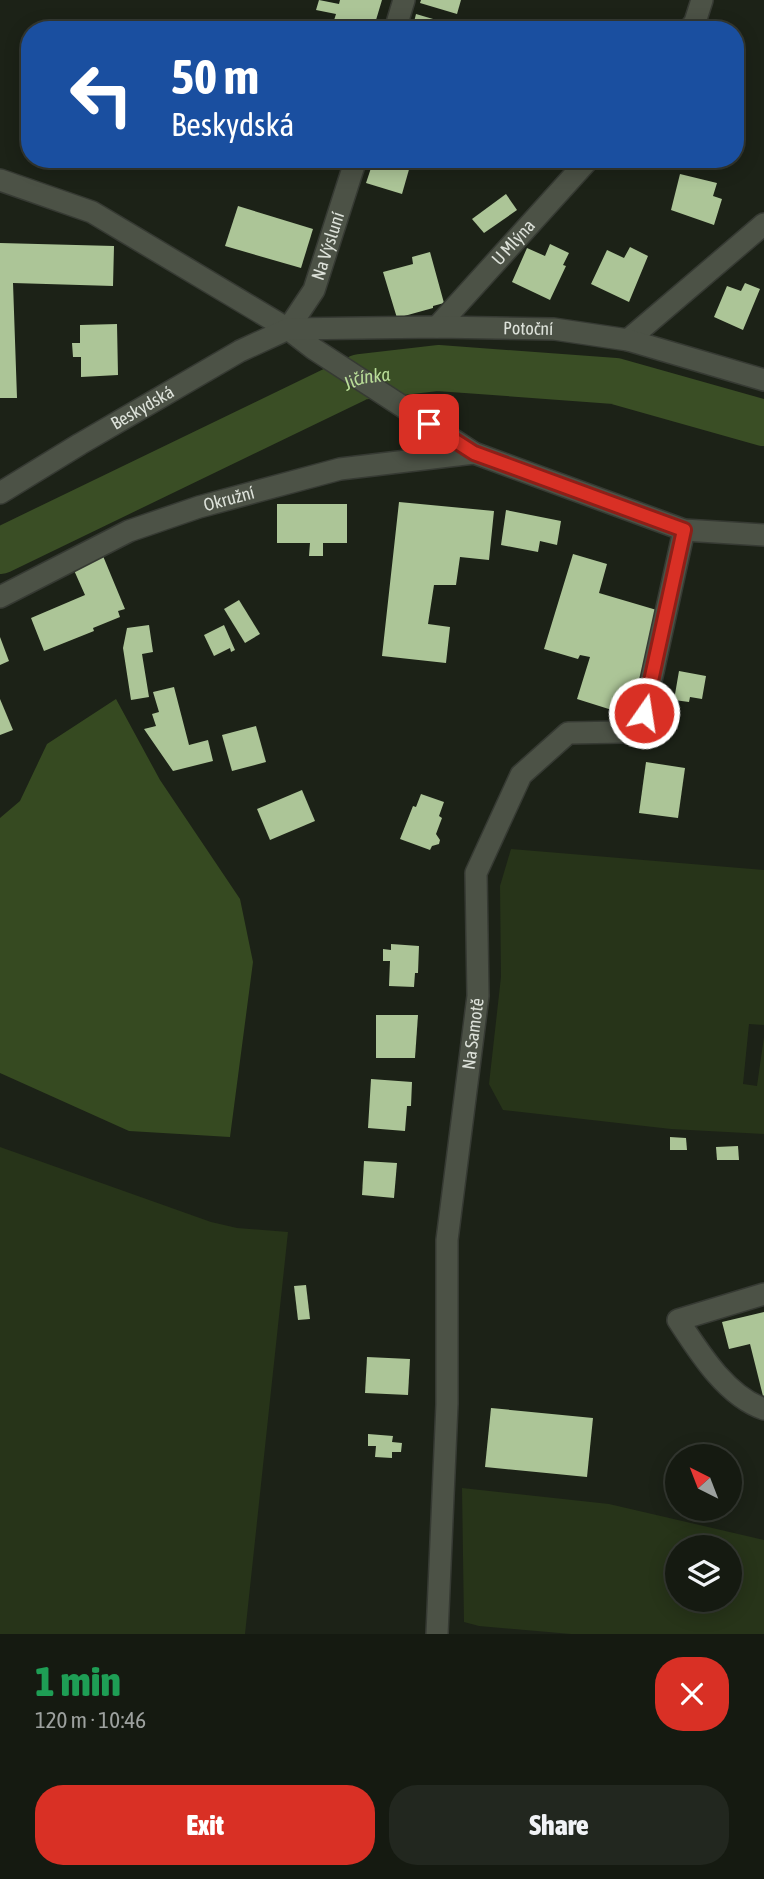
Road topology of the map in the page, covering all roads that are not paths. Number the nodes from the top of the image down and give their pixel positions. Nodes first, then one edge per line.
1 (404, 0) edge
2 (702, 0) edge
3 (398, 21) edge
4 (695, 21) edge
5 (353, 168) edge
6 (581, 168) edge
7 (0, 180) edge
8 (764, 224) edge
9 (437, 327) junction
10 (288, 329) junction
11 (628, 340) junction
12 (764, 380) edge
13 (474, 453) junction
14 (0, 494) edge
15 (684, 530) junction
16 (764, 534) edge
17 (0, 597) edge
18 (764, 1294) edge
19 (764, 1409) edge
20 (437, 1634) edge

1 - 3 street
2 - 4 street
5 - 10 street, Na Výsluní
6 - 9 street, U Mlýna
7 - 10 street
8 - 11 street
9 - 10 street, Potoční
9 - 11 street, Potoční
10 - 13 street
10 - 14 street, Beskydská
11 - 12 street, Potoční
13 - 15 street
13 - 17 street, Okružní
15 - 16 street
15 - 20 street, Na Samotě
18 - 19 street

